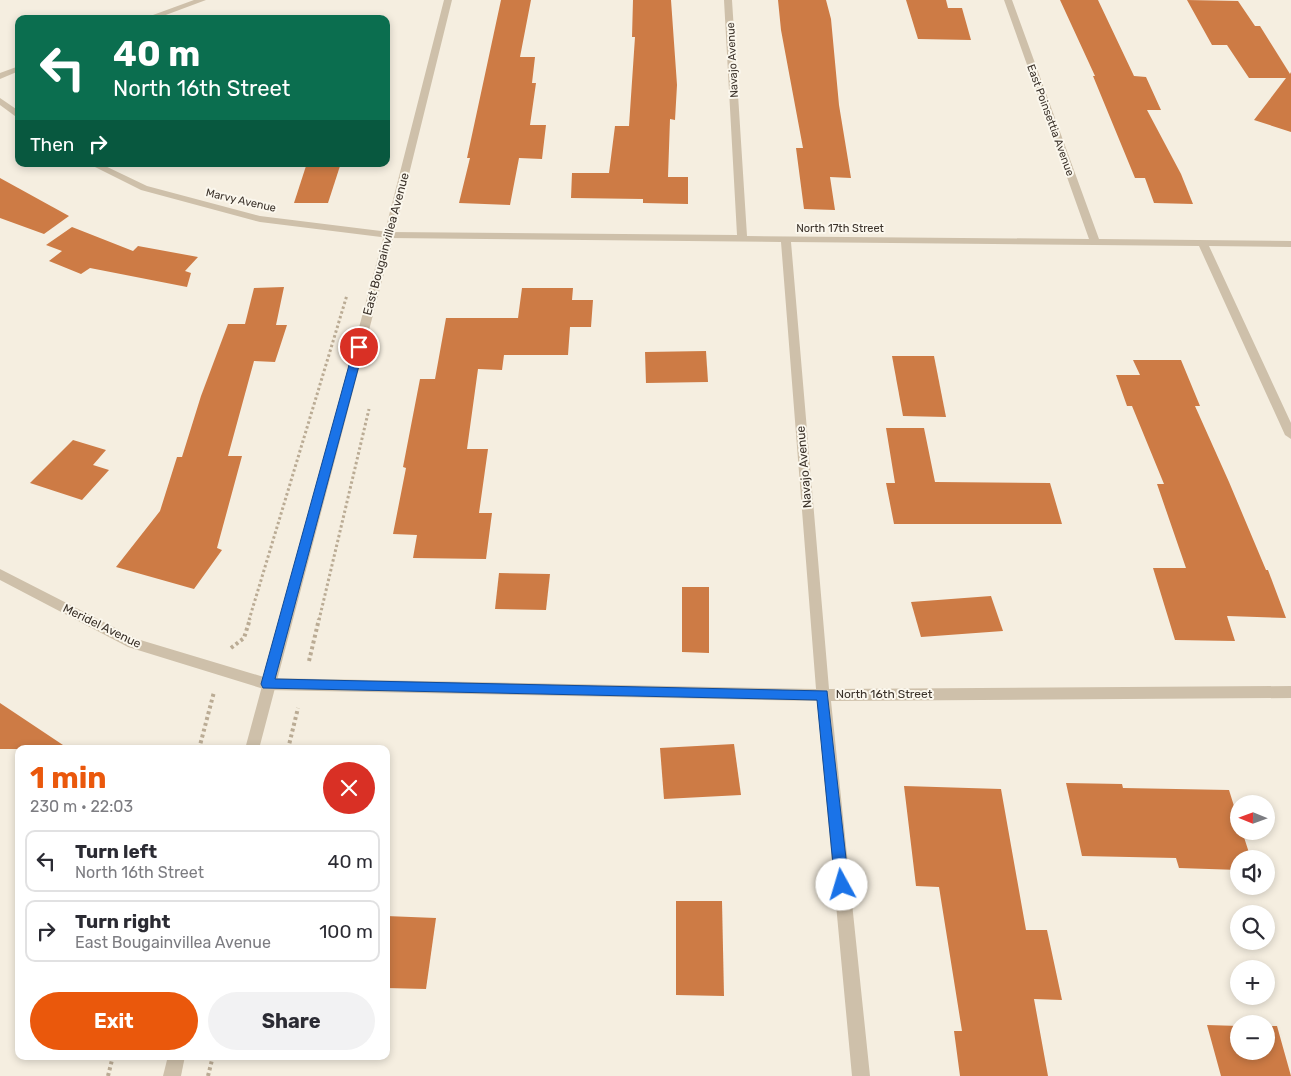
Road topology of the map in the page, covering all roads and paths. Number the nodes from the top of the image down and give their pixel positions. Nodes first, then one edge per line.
1 (202, 0) edge
2 (448, 0) edge
3 (728, 0) edge
4 (1008, 0) edge
5 (158, 15) edge
6 (15, 70) edge
7 (0, 76) edge
8 (0, 101) edge
9 (15, 113) edge
10 (100, 167) edge
11 (389, 235) junction
12 (742, 240) junction
13 (786, 240) junction
14 (1094, 240) junction
15 (1202, 242) junction
16 (1291, 244) edge
17 (347, 295) dead end
18 (370, 406) dead end
19 (1291, 435) edge
20 (0, 574) edge
21 (220, 670) junction
22 (267, 684) junction
23 (304, 685) junction
24 (1291, 692) edge
25 (823, 695) junction
26 (200, 745) edge
27 (253, 745) edge
28 (289, 745) edge
29 (112, 1060) edge
30 (176, 1060) edge
31 (212, 1060) edge
32 (108, 1076) edge
33 (172, 1076) edge
34 (208, 1076) edge
35 (861, 1076) edge

1 - 5 street
2 - 11 street, East Bougainvillea Avenue
3 - 12 street, Navajo Avenue
4 - 14 street, East Poinsettia Avenue
6 - 7 street
8 - 9 street
10 - 11 street, Marvy Avenue
11 - 12 street, North 17th Street
11 - 22 street, East Bougainvillea Avenue
12 - 13 street, North 17th Street
13 - 14 street, North 17th Street
13 - 25 street, Navajo Avenue
14 - 15 street, North 17th Street
15 - 16 street, North 17th Street
15 - 19 street
17 - 21 path
18 - 23 path
20 - 21 street, Meridel Avenue
21 - 22 street, Meridel Avenue
21 - 26 path
22 - 23 street, North 16th Street
22 - 27 street, East Bougainvillea Avenue
23 - 25 street, North 16th Street
23 - 28 path
24 - 25 street, North 16th Street
25 - 35 street, Navajo Avenue
29 - 32 path
30 - 33 street
31 - 34 path

